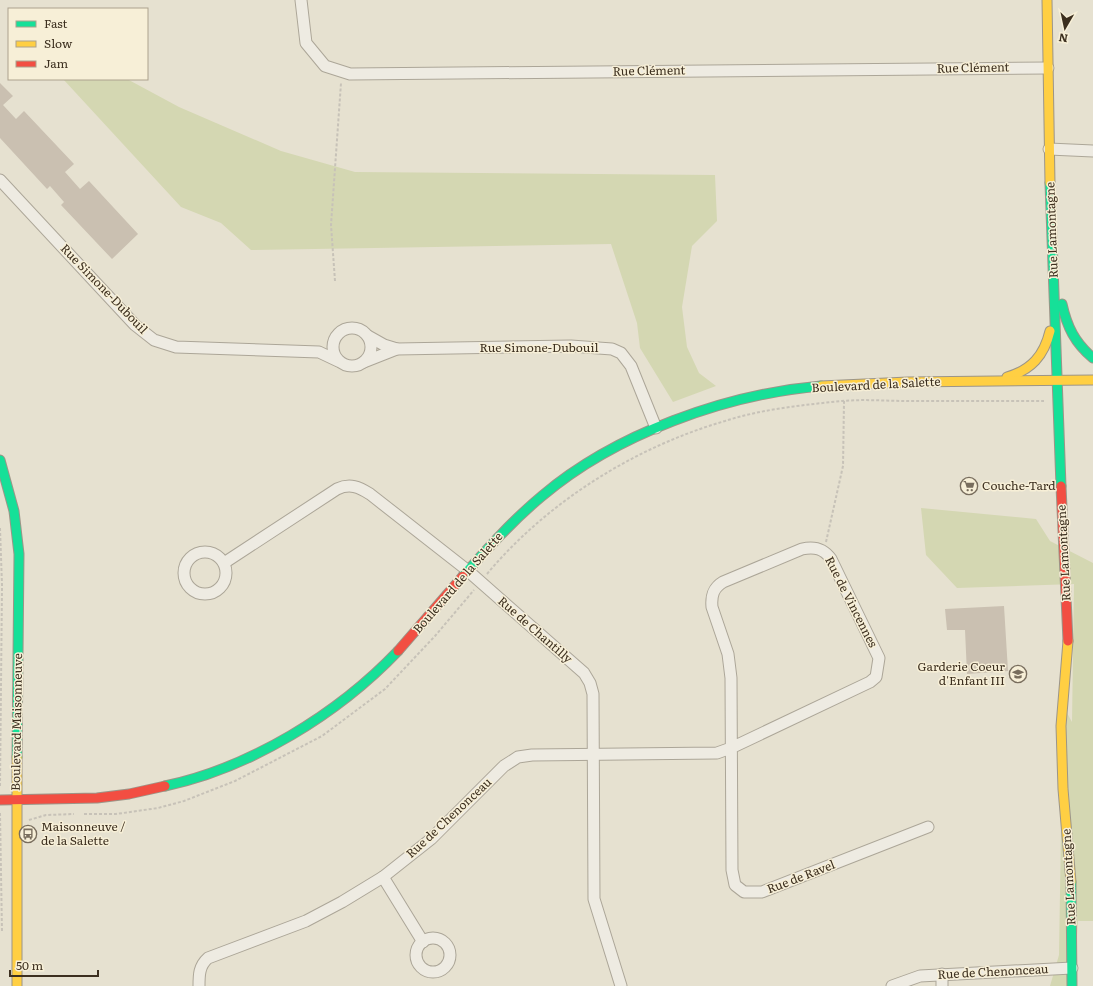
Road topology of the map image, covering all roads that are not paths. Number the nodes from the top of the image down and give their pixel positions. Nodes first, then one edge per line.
1 (301, 0) edge
2 (1047, 0) edge
3 (1048, 68) junction
4 (1049, 148) junction
5 (1093, 151) edge
6 (0, 180) edge
7 (1054, 265) junction
8 (1055, 304) junction
9 (368, 336) junction
10 (335, 337) junction
11 (397, 349) junction
12 (304, 350) junction
13 (1093, 358) edge
14 (338, 361) junction
15 (364, 362) junction
16 (1056, 380) junction
17 (1093, 380) edge
18 (992, 381) junction
19 (656, 428) junction
20 (0, 460) edge
21 (224, 563) dead end
22 (466, 570) junction
23 (731, 748) junction
24 (594, 753) junction
25 (16, 799) junction
26 (0, 800) edge
27 (928, 827) dead end
28 (383, 877) junction
29 (423, 942) dead end
30 (1072, 968) junction
31 (942, 974) junction
32 (17, 986) edge
33 (200, 986) edge
34 (621, 986) edge
35 (892, 986) edge
36 (942, 986) edge
37 (1072, 986) edge

1 - 3 street, Rue Clément
2 - 3 street, Rue Lamontagne
3 - 4 street, Rue Lamontagne
4 - 5 street
4 - 7 street, Rue Lamontagne
6 - 12 street, Rue Simone-Dubouil
7 - 8 street, Rue Lamontagne
7 - 13 street
8 - 16 street, Rue Lamontagne
8 - 18 street
9 - 10 street, Rue Simone-Dubouil
9 - 11 street, Rue Simone-Dubouil
9 - 15 street
10 - 12 street, Rue Simone-Dubouil
10 - 14 street
11 - 15 street, Rue Simone-Dubouil
11 - 19 street, Rue Simone-Dubouil
12 - 14 street, Rue Simone-Dubouil
14 - 15 street, Rue Simone-Dubouil
16 - 17 street, Boulevard de la Salette
16 - 18 street, Boulevard de la Salette
16 - 30 street, Rue Lamontagne
18 - 19 street, Boulevard de la Salette
19 - 22 street, Boulevard de la Salette
20 - 25 street, Boulevard Maisonneuve
21 - 22 street, Rue de Chantilly
22 - 24 street, Rue de Chantilly
22 - 25 street, Boulevard de la Salette
23 - 23 street, Rue de Vincennes
23 - 24 street, Rue de Vincennes
23 - 27 street, Rue de Ravel
24 - 28 street, Rue de Chenonceau
24 - 34 street, Rue de Chantilly
25 - 26 street, Boulevard de la Salette
25 - 32 street, Boulevard Maisonneuve
28 - 29 street
28 - 33 street, Rue de Chenonceau
30 - 31 street, Rue de Chenonceau
30 - 37 street, Rue Lamontagne
31 - 35 street, Rue de Chenonceau
31 - 36 street

